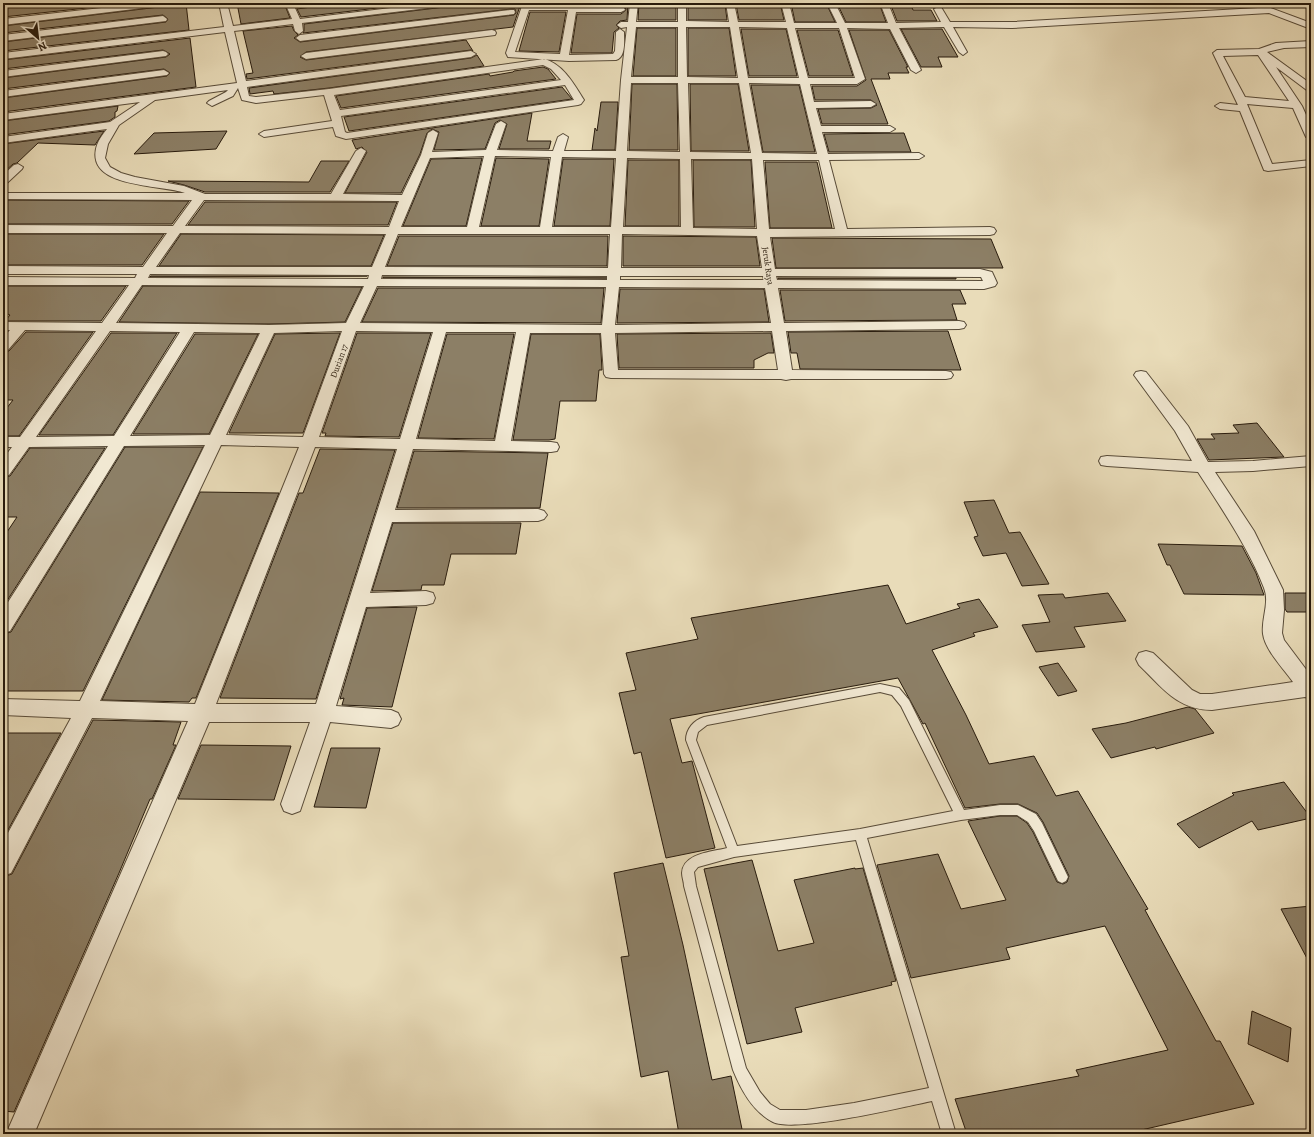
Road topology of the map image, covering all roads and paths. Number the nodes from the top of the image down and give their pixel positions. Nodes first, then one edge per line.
1 (3, 3) edge
2 (6, 3) edge
3 (165, 3) edge
4 (223, 3) edge
5 (318, 3) edge
6 (453, 3) edge
7 (503, 3) edge
8 (634, 3) edge
9 (682, 3) edge
10 (730, 3) edge
11 (785, 3) edge
12 (831, 3) edge
13 (884, 3) edge
14 (1253, 3) edge
15 (289, 5) edge
16 (526, 5) edge
17 (621, 6) edge
18 (574, 7) edge
19 (938, 9) dead end
20 (1271, 10) junction
21 (511, 12) junction
22 (163, 19) junction
23 (506, 21) dead end
24 (3, 22) edge
25 (297, 22) junction
26 (682, 24) junction
27 (733, 24) junction
28 (791, 24) junction
29 (947, 24) junction
30 (620, 25) junction
31 (632, 25) junction
32 (842, 25) junction
33 (893, 26) junction
34 (1311, 26) edge
35 (228, 29) junction
36 (161, 36) junction
37 (3, 38) edge
38 (1311, 44) edge
39 (304, 50) junction
40 (963, 52) dead end
41 (1261, 52) junction
42 (471, 54) junction
43 (3, 56) edge
44 (564, 57) junction
45 (163, 66) junction
46 (916, 70) dead end
47 (484, 71) junction
48 (3, 74) edge
49 (683, 79) junction
50 (626, 80) junction
51 (744, 80) junction
52 (805, 80) junction
53 (567, 82) junction
54 (238, 85) junction
55 (1311, 89) edge
56 (329, 92) junction
57 (3, 94) edge
58 (153, 96) junction
59 (212, 103) dead end
60 (871, 104) dead end
61 (1242, 104) junction
62 (810, 105) junction
63 (1296, 105) junction
64 (1220, 106) dead end
65 (1311, 107) edge
66 (3, 116) edge
67 (337, 119) junction
68 (115, 124) junction
69 (501, 124) dead end
70 (816, 129) junction
71 (890, 129) dead end
72 (433, 133) dead end
73 (264, 134) dead end
74 (562, 137) dead end
75 (1311, 137) edge
76 (3, 140) edge
77 (361, 151) dead end
78 (490, 153) junction
79 (557, 154) junction
80 (426, 155) junction
81 (620, 155) junction
82 (686, 155) junction
83 (756, 156) junction
84 (919, 156) dead end
85 (822, 157) junction
86 (1311, 163) edge
87 (18, 167) dead end
88 (3, 181) edge
89 (3, 196) edge
90 (202, 196) junction
91 (336, 196) junction
92 (406, 198) junction
93 (3, 229) edge
94 (176, 230) junction
95 (395, 230) junction
96 (472, 230) junction
97 (545, 231) junction
98 (687, 231) junction
99 (990, 231) dead end
100 (616, 232) junction
101 (842, 232) junction
102 (763, 233) junction
103 (3, 270) edge
104 (29, 270) junction
105 (146, 270) junction
106 (375, 277) junction
107 (613, 277) junction
108 (934, 278) dead end
109 (770, 279) junction
110 (3, 281) edge
111 (20, 281) junction
112 (137, 282) junction
113 (959, 325) dead end
114 (3, 326) edge
115 (21, 326) junction
116 (108, 326) junction
117 (351, 327) junction
118 (441, 327) junction
119 (777, 327) junction
120 (190, 328) junction
121 (524, 328) junction
122 (269, 329) junction
123 (608, 329) junction
124 (3, 347) edge
125 (946, 375) dead end
126 (1141, 375) dead end
127 (786, 376) junction
128 (120, 440) junction
129 (214, 440) junction
130 (3, 442) edge
131 (24, 442) junction
132 (309, 442) junction
133 (405, 444) junction
134 (502, 445) junction
135 (552, 447) dead end
136 (1107, 461) dead end
137 (1311, 461) edge
138 (1203, 467) junction
139 (3, 471) edge
140 (538, 515) dead end
141 (385, 516) junction
142 (426, 598) dead end
143 (358, 600) junction
144 (3, 626) edge
145 (1146, 659) dead end
146 (1310, 689) edge
147 (3, 707) edge
148 (86, 710) junction
149 (202, 713) junction
150 (323, 713) junction
151 (391, 719) dead end
152 (292, 804) dead end
153 (961, 815) junction
154 (860, 834) junction
155 (734, 852) junction
156 (3, 866) edge
157 (1062, 877) dead end
158 (938, 1093) junction
159 (20, 1134) edge
160 (950, 1134) edge

1 - 2 street
3 - 22 street
3 - 24 street
4 - 35 street
5 - 15 street
6 - 25 street
7 - 21 street
8 - 31 street
9 - 26 street
10 - 27 street, Jeruk Raya
11 - 28 street
12 - 32 street
13 - 33 street
14 - 20 street
15 - 25 street
16 - 18 street
16 - 44 street
17 - 18 street
17 - 30 street
18 - 44 street
19 - 29 street
20 - 29 street
20 - 34 street
21 - 23 street
21 - 39 street
22 - 36 street
22 - 37 street
25 - 35 street
25 - 39 street
26 - 27 street
26 - 31 street
26 - 49 street
27 - 28 street
27 - 51 street, Jeruk Raya
28 - 32 street
28 - 52 street
29 - 33 street
29 - 40 street
30 - 31 street
30 - 44 street
31 - 50 street
32 - 33 street
32 - 52 street
33 - 46 street
35 - 36 street
35 - 54 street
36 - 43 street
36 - 45 street
38 - 41 street
39 - 42 street
41 - 55 street
41 - 61 street
41 - 63 street
42 - 47 street
42 - 54 street
45 - 48 street
45 - 57 street
47 - 53 street
47 - 56 street
49 - 50 street
49 - 51 street
49 - 82 street
50 - 81 street
51 - 52 street
51 - 83 street, Jeruk Raya
52 - 62 street
53 - 67 street
53 - 67 street
54 - 56 street
54 - 58 street
54 - 59 street
56 - 67 street
58 - 66 street
58 - 68 street
60 - 62 street
61 - 63 street
61 - 64 street
61 - 86 street
62 - 70 street
63 - 65 street
63 - 75 street
67 - 73 street
68 - 76 street
68 - 90 street
69 - 78 street
70 - 71 street
70 - 85 street
72 - 80 street, Durian 17
74 - 79 street
77 - 91 street
78 - 79 street
78 - 80 street
78 - 96 street
79 - 81 street
79 - 97 street
80 - 92 street, Durian 17
81 - 82 street
81 - 100 street
82 - 83 street
82 - 98 street
83 - 85 street
83 - 102 street, Jeruk Raya
84 - 85 street
85 - 101 street
87 - 88 street
89 - 90 street
90 - 91 street
90 - 94 street
91 - 92 street
92 - 95 street, Durian 17
93 - 94 street
94 - 95 street
94 - 105 street
95 - 96 street
95 - 106 street, Durian 17
96 - 97 street
97 - 100 street
98 - 100 street
98 - 102 street
99 - 101 street
100 - 107 street
101 - 102 street
102 - 109 street, Jeruk Raya
103 - 104 street
104 - 105 street
104 - 111 street
105 - 106 street
105 - 112 street
106 - 107 street
106 - 112 street
106 - 117 street, Durian 17
107 - 109 street
107 - 123 street
108 - 109 street
109 - 119 street, Jeruk Raya
110 - 111 street
111 - 112 street
112 - 116 street
113 - 119 street
114 - 115 street
115 - 116 street
115 - 124 street
116 - 120 street
116 - 131 street
117 - 118 street
117 - 122 street
117 - 132 street, Durian 17
118 - 121 street
118 - 133 street
119 - 123 street
119 - 127 street, Jeruk Raya
120 - 122 street
120 - 128 street
121 - 123 street
121 - 134 street
122 - 129 street
123 - 127 street
125 - 127 street
126 - 138 street
128 - 129 street
128 - 131 street
128 - 144 street
129 - 132 street
129 - 148 street
130 - 131 street
131 - 139 street
132 - 133 street
132 - 149 street, Durian 17
133 - 134 street
133 - 141 street
134 - 135 street
136 - 138 street
137 - 138 street
138 - 146 street
140 - 141 street
141 - 143 street
142 - 143 street
143 - 150 street
145 - 146 street
147 - 148 street
148 - 149 street
148 - 156 street
149 - 150 street
149 - 159 street, Durian 17
150 - 151 street
150 - 152 street
153 - 154 lane
153 - 155 lane
153 - 157 lane
154 - 155 lane
154 - 158 lane
155 - 158 lane
158 - 160 lane

